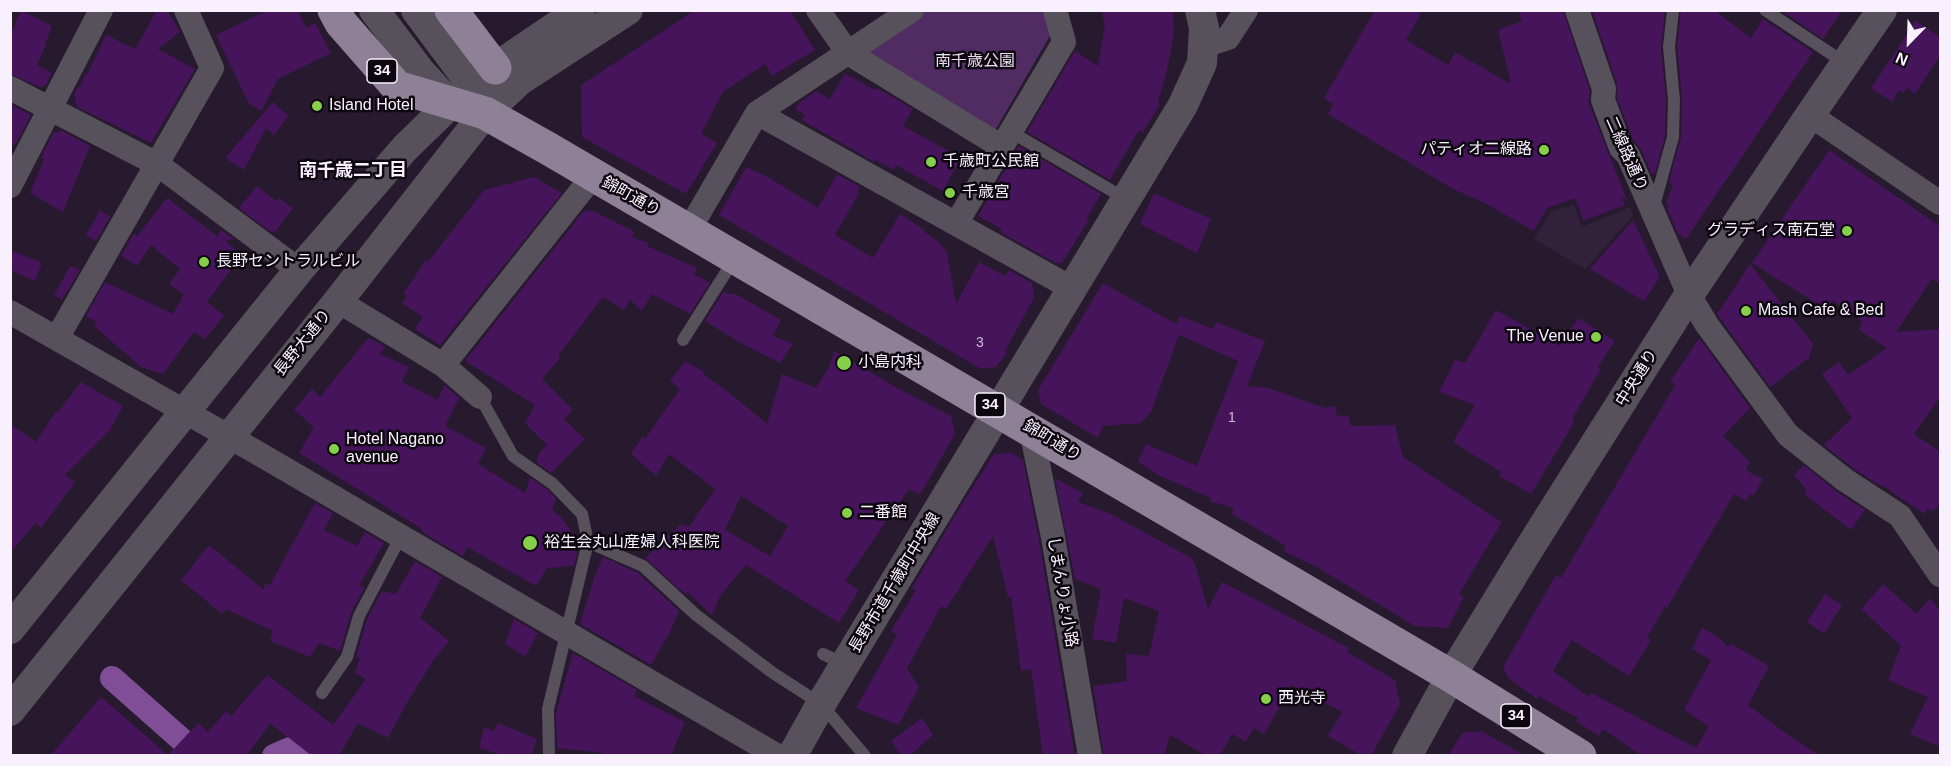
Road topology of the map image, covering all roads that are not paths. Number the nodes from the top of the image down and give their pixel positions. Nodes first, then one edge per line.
1 (101, 10) edge
2 (186, 10) edge
3 (334, 10) edge
4 (374, 10) edge
5 (416, 10) edge
6 (451, 10) edge
7 (580, 10) edge
8 (628, 10) edge
9 (818, 10) edge
10 (912, 10) edge
11 (1055, 10) edge
12 (1200, 10) edge
13 (1246, 10) edge
14 (1577, 10) edge
15 (1673, 10) edge
16 (1765, 10) edge
17 (1882, 10) edge
18 (1203, 46) junction
19 (848, 53) junction
20 (1845, 63) junction
21 (472, 85) junction
22 (10, 88) edge
23 (50, 108) junction
24 (484, 113) junction
25 (757, 113) junction
26 (1810, 115) junction
27 (1006, 139) junction
28 (158, 164) junction
29 (593, 176) junction
30 (10, 186) edge
31 (1126, 199) junction
32 (1941, 203) edge
33 (1652, 213) junction
34 (956, 224) junction
35 (689, 230) junction
36 (736, 257) junction
37 (299, 270) junction
38 (1073, 289) junction
39 (1689, 295) junction
40 (338, 301) junction
41 (10, 312) edge
42 (57, 338) junction
43 (683, 340) dead end
44 (443, 365) junction
45 (480, 397) joint
46 (185, 411) junction
47 (1000, 411) junction
48 (1031, 430) junction
49 (229, 436) junction
50 (401, 536) junction
51 (588, 542) junction
52 (1941, 575) edge
53 (14, 618) edge
54 (566, 632) junction
55 (1451, 676) junction
56 (322, 693) dead end
57 (821, 704) junction
58 (10, 711) edge
59 (549, 756) edge
60 (777, 756) edge
61 (792, 756) edge
62 (865, 756) edge
63 (1090, 756) edge
64 (1407, 756) edge
65 (1580, 756) edge

1 - 23 street
2 - 28 street
3 - 21 main road, 34
4 - 21 street
5 - 21 street
6 - 21 main road
7 - 21 street
8 - 24 street, 長野大通り
9 - 19 street
10 - 19 street
11 - 27 street
12 - 18 street, 長野市道千歳町中央線
13 - 18 street
14 - 33 street, 二線路通り
15 - 33 lane
16 - 20 lane
17 - 20 street, 中央通り
18 - 31 street, 長野市道千歳町中央線
19 - 25 street
19 - 27 street
20 - 26 street, 中央通り
21 - 24 main road, 34
21 - 37 street
22 - 23 street
23 - 28 street
23 - 30 street
24 - 29 main road, 錦町通り / 34
24 - 40 street, 長野大通り
25 - 34 street
25 - 35 street
26 - 32 street
26 - 39 street, 中央通り
27 - 31 lane
27 - 34 street
28 - 37 street
28 - 42 street
29 - 35 main road, 錦町通り / 34
29 - 44 street
31 - 38 street, 長野市道千歳町中央線
33 - 39 street, 二線路通り
34 - 38 street
35 - 36 main road, 錦町通り / 34
36 - 43 lane
36 - 47 main road, 錦町通り / 34
37 - 46 street
38 - 47 street, 長野市道千歳町中央線
39 - 52 street, 二線路通り
39 - 55 street, 中央通り
40 - 44 street
40 - 49 street, 長野大通り
41 - 42 street
42 - 46 street
44 - 45 street
45 - 51 lane
46 - 49 street
46 - 53 street
47 - 48 main road, 錦町通り / 34
47 - 57 street, 長野市道千歳町中央線
48 - 55 main road, 錦町通り / 34
48 - 63 street, しまんりょ小路
49 - 50 street
49 - 58 street, 長野大通り
50 - 54 street
50 - 56 lane
51 - 54 lane
51 - 57 lane
54 - 59 lane
54 - 60 street
55 - 64 street, 中央通り
55 - 65 main road, 34
57 - 61 street, 長野市道千歳町中央線
57 - 62 lane

